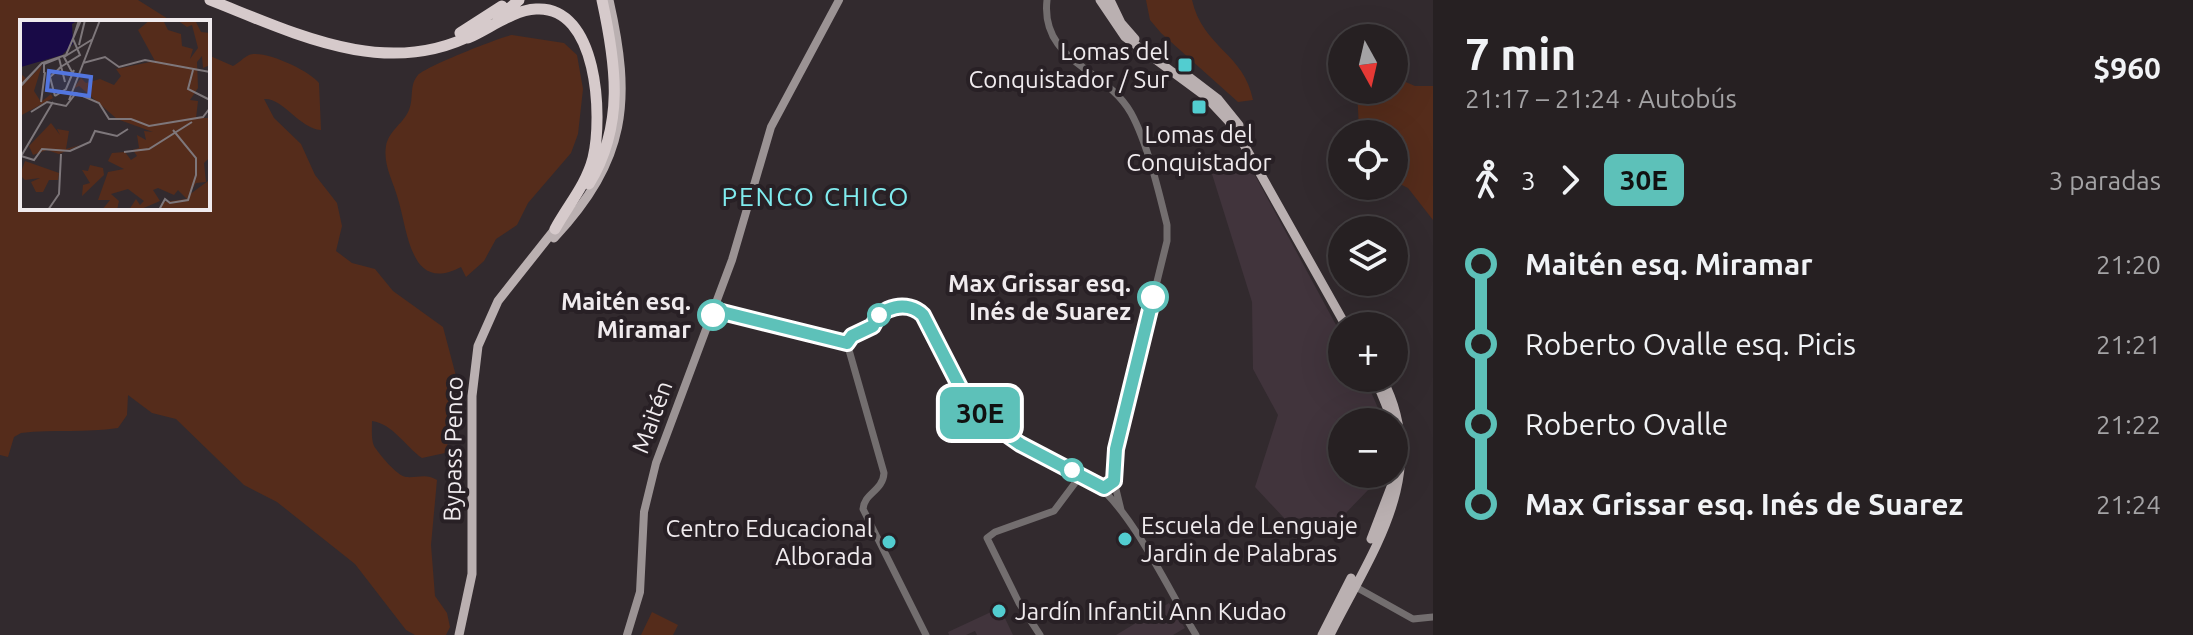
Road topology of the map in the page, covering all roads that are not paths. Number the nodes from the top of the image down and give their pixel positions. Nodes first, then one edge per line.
1 (210, 0) edge
2 (230, 0) edge
3 (509, 0) edge
4 (519, 0) edge
5 (602, 0) edge
6 (609, 0) edge
7 (839, 0) edge
8 (1047, 0) edge
9 (1100, 0) edge
10 (1110, 0) edge
11 (468, 38) junction
12 (555, 229) junction
13 (518, 274) junction
14 (714, 310) junction
15 (1338, 312) edge
16 (1345, 312) edge
17 (847, 343) junction
18 (1387, 392) edge
19 (1081, 475) junction
20 (1114, 481) junction
21 (1101, 488) junction
22 (1390, 488) edge
23 (1121, 510) junction
24 (1354, 586) junction
25 (1433, 617) edge
26 (459, 635) edge
27 (627, 635) edge
28 (926, 635) edge
29 (1040, 635) edge
30 (1196, 635) edge
31 (1322, 635) edge
32 (1330, 635) edge

1 - 11 highway
2 - 3 highway
4 - 11 highway
5 - 12 highway
6 - 13 main road, Bypass Penco
7 - 14 main road, Maitén
8 - 20 street
9 - 15 main road
10 - 16 main road
11 - 12 highway
12 - 13 main road, Bypass Penco
13 - 26 main road, Bypass Penco
14 - 17 street
14 - 27 main road, Maitén
17 - 19 street
17 - 28 street
18 - 24 main road
19 - 21 street
19 - 29 street
20 - 21 street
20 - 23 street
21 - 23 street
22 - 31 main road
23 - 30 street
24 - 25 street
24 - 32 main road

